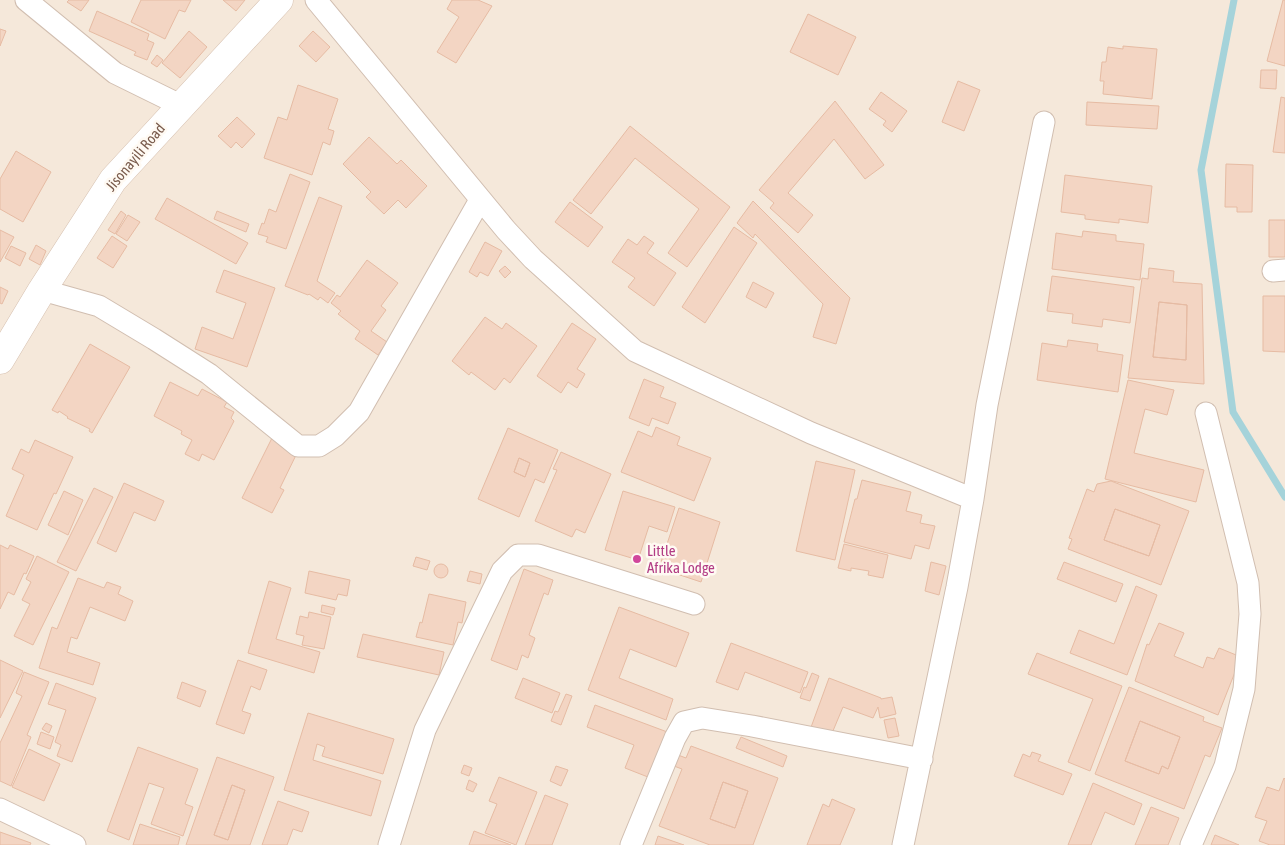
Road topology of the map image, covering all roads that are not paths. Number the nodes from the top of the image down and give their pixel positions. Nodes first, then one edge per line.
1 (26, 0) edge
2 (279, 0) edge
3 (316, 0) edge
4 (180, 105) junction
5 (1044, 122) dead end
6 (480, 200) junction
7 (42, 290) junction
8 (0, 360) edge
9 (1206, 413) dead end
10 (973, 499) junction
11 (694, 604) dead end
12 (922, 759) junction
13 (0, 808) edge
14 (49, 839) edge
15 (75, 845) edge
16 (389, 845) edge
17 (631, 845) edge
18 (903, 845) edge
19 (1191, 845) edge

1 - 4 street
2 - 4 street, Jisonayili Road
3 - 6 street
4 - 7 street, Jisonayili Road
5 - 10 street
6 - 7 street
6 - 10 street
7 - 8 street, Jisonayili Road
9 - 19 street
10 - 12 street
11 - 16 street
12 - 17 street
12 - 18 street
13 - 14 street
14 - 15 street

